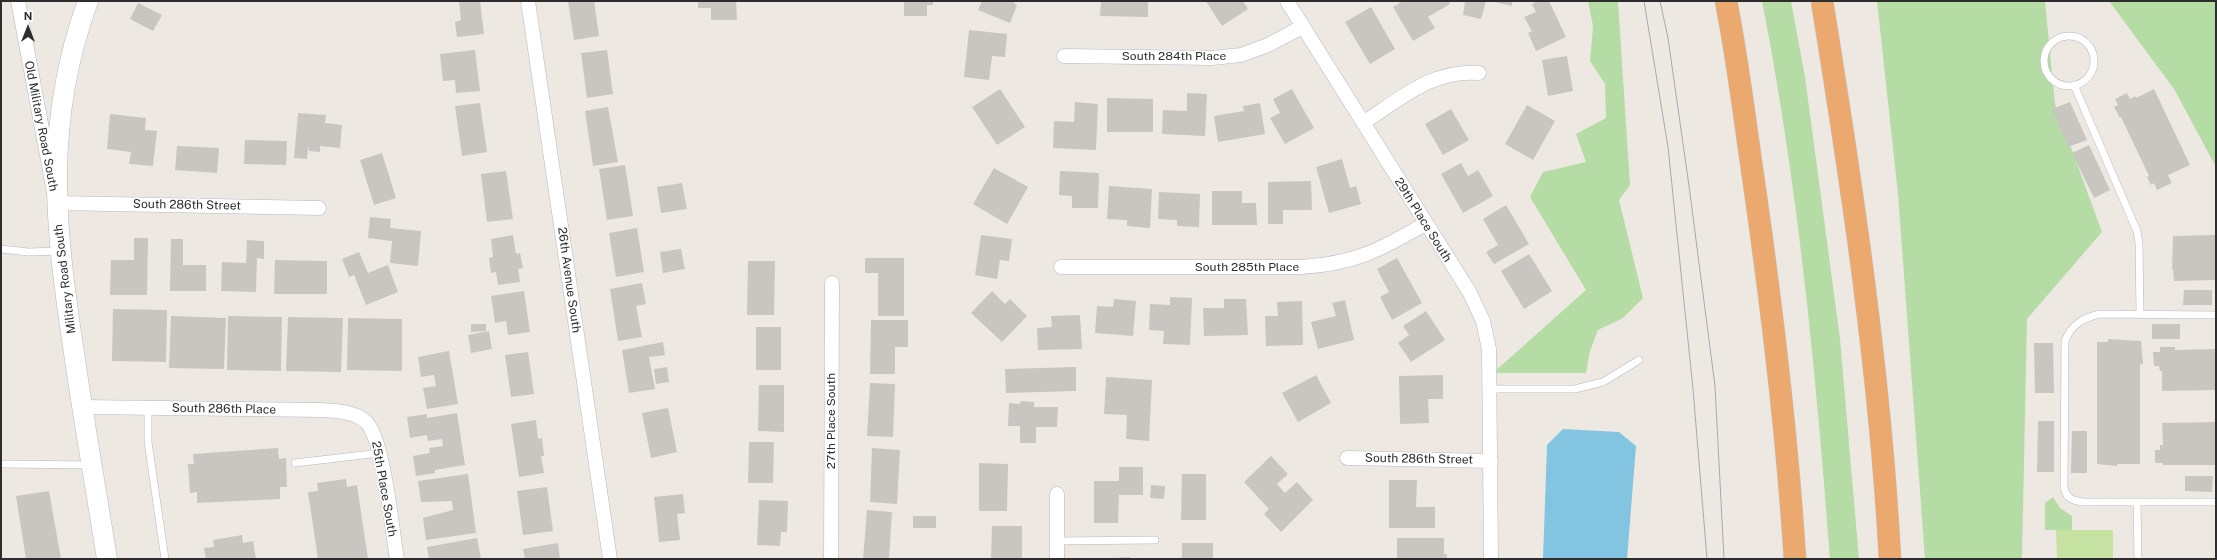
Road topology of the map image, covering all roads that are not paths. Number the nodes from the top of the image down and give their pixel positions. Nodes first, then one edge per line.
1 (18, 1) edge
2 (88, 1) edge
3 (528, 1) edge
4 (1287, 1) edge
5 (1726, 1) edge
6 (1822, 1) edge
7 (1302, 26) junction
8 (1064, 56) dead end
9 (1479, 73) dead end
10 (2074, 85) junction
11 (1363, 123) junction
12 (56, 203) junction
13 (319, 208) dead end
14 (1425, 224) junction
15 (1, 249) edge
16 (60, 251) junction
17 (1061, 267) dead end
18 (832, 283) dead end
19 (2140, 314) junction
20 (2216, 314) edge
21 (1639, 360) dead end
22 (1490, 389) junction
23 (82, 407) junction
24 (148, 408) junction
25 (365, 421) joint
26 (380, 453) junction
27 (1347, 458) dead end
28 (1491, 461) junction
29 (295, 463) dead end
30 (1, 464) edge
31 (91, 465) junction
32 (1057, 494) dead end
33 (2137, 502) junction
34 (2216, 502) edge
35 (1155, 540) dead end
36 (1057, 541) junction
37 (107, 559) edge
38 (165, 559) edge
39 (397, 559) edge
40 (610, 559) edge
41 (831, 559) edge
42 (1057, 559) edge
43 (1491, 559) edge
44 (1795, 559) edge
45 (1890, 559) edge
46 (2138, 559) edge

1 - 12 street, Old Military Road South
2 - 12 main road, Military Road South
3 - 40 street, 26th Avenue South
4 - 7 street, 29th Place South
5 - 44 highway
6 - 45 highway
7 - 8 street, South 284th Place
7 - 11 street, 29th Place South
9 - 11 street
10 - 10 lane
10 - 19 lane
11 - 14 street, 29th Place South
12 - 13 street, South 286th Street
12 - 16 main road, Military Road South
14 - 17 street, South 285th Place
14 - 22 street, 29th Place South
15 - 16 lane
16 - 23 main road, Military Road South
18 - 41 street, 27th Place South
19 - 20 lane
19 - 33 lane
21 - 22 lane
22 - 28 street, 29th Place South
23 - 24 street, South 286th Place
23 - 31 main road, Military Road South
24 - 25 street, South 286th Place
24 - 38 lane
25 - 26 street, 25th Place South
26 - 29 lane
26 - 39 street, 25th Place South
27 - 28 street, South 286th Street
28 - 43 street, 29th Place South
30 - 31 lane
31 - 37 main road, Military Road South
32 - 36 street
33 - 34 lane
33 - 46 lane
35 - 36 lane
36 - 42 street

